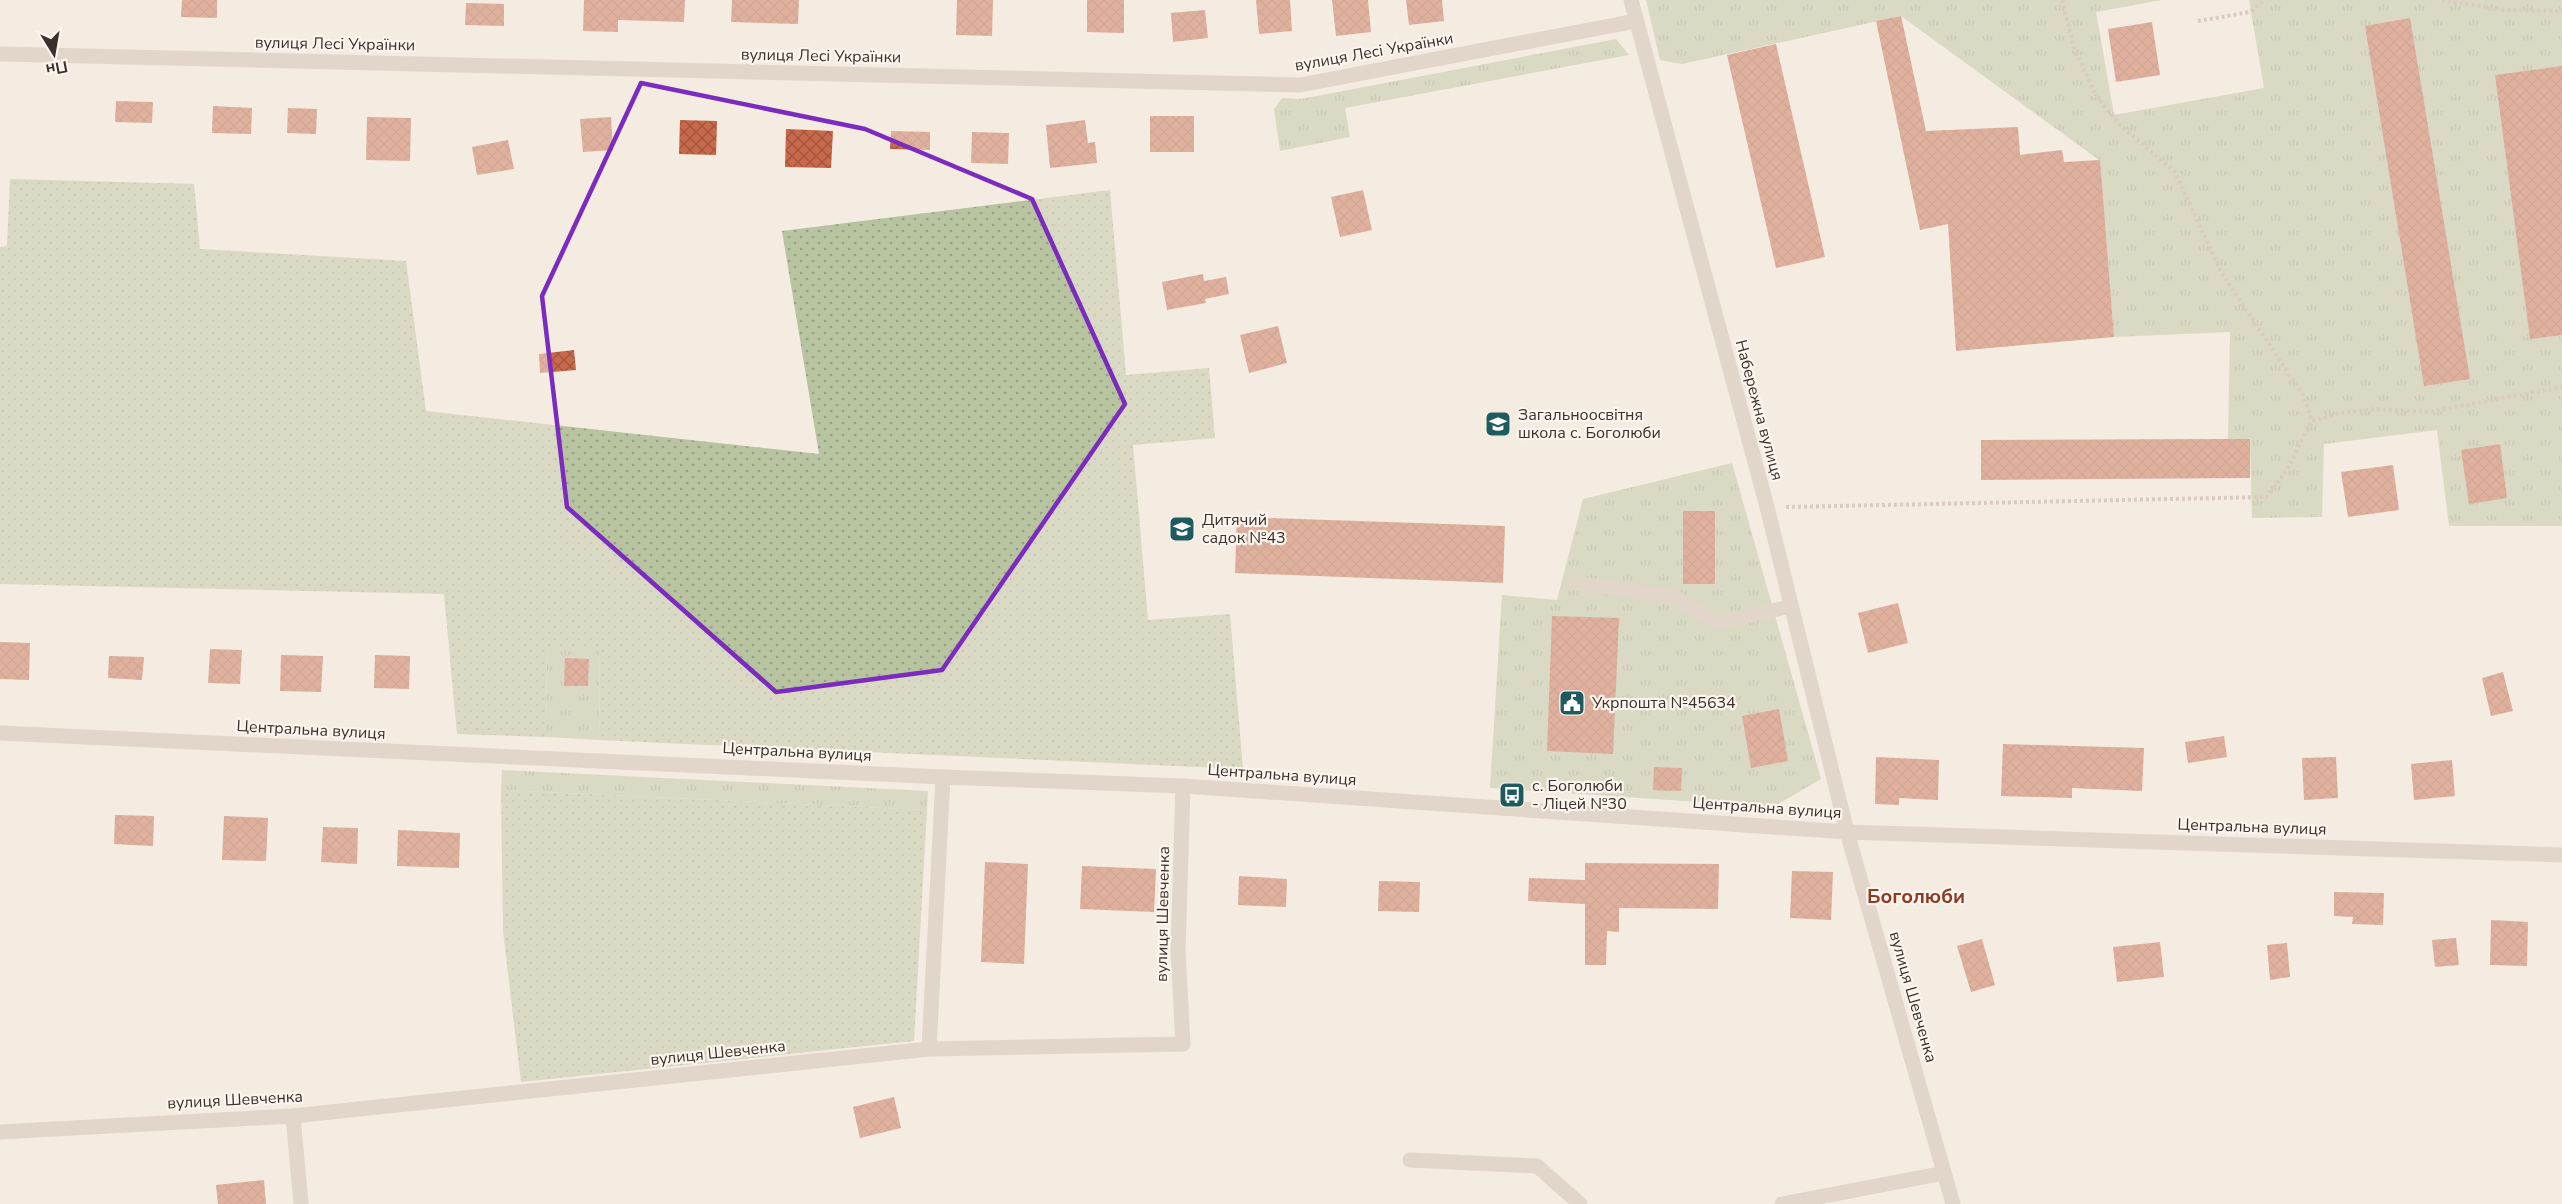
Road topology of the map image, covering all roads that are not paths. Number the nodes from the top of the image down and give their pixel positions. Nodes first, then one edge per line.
1 (1631, 0) edge
2 (1636, 21) junction
3 (0, 54) edge
4 (1574, 583) dead end
5 (1792, 606) junction
6 (0, 733) edge
7 (943, 777) junction
8 (1184, 786) junction
9 (1847, 832) junction
10 (2562, 855) edge
11 (929, 1048) junction
12 (293, 1116) junction
13 (0, 1132) edge
14 (1410, 1160) dead end
15 (1944, 1173) junction
16 (301, 1204) edge
17 (1580, 1204) edge
18 (1782, 1204) edge
19 (1953, 1204) edge

1 - 2 street, Набережна вулиця
2 - 3 street, вулиця Лесі Українки
2 - 5 street, Набережна вулиця
4 - 5 lane
5 - 9 street, Набережна вулиця
6 - 7 street, Центральна вулиця
7 - 8 street, Центральна вулиця
7 - 11 street
8 - 9 street, Центральна вулиця
8 - 11 street, вулиця Шевченка
9 - 10 street, Центральна вулиця
9 - 15 street, вулиця Шевченка
11 - 12 street, вулиця Шевченка
12 - 13 street, вулиця Шевченка
12 - 16 street
14 - 17 street
15 - 18 street
15 - 19 street, вулиця Шевченка

